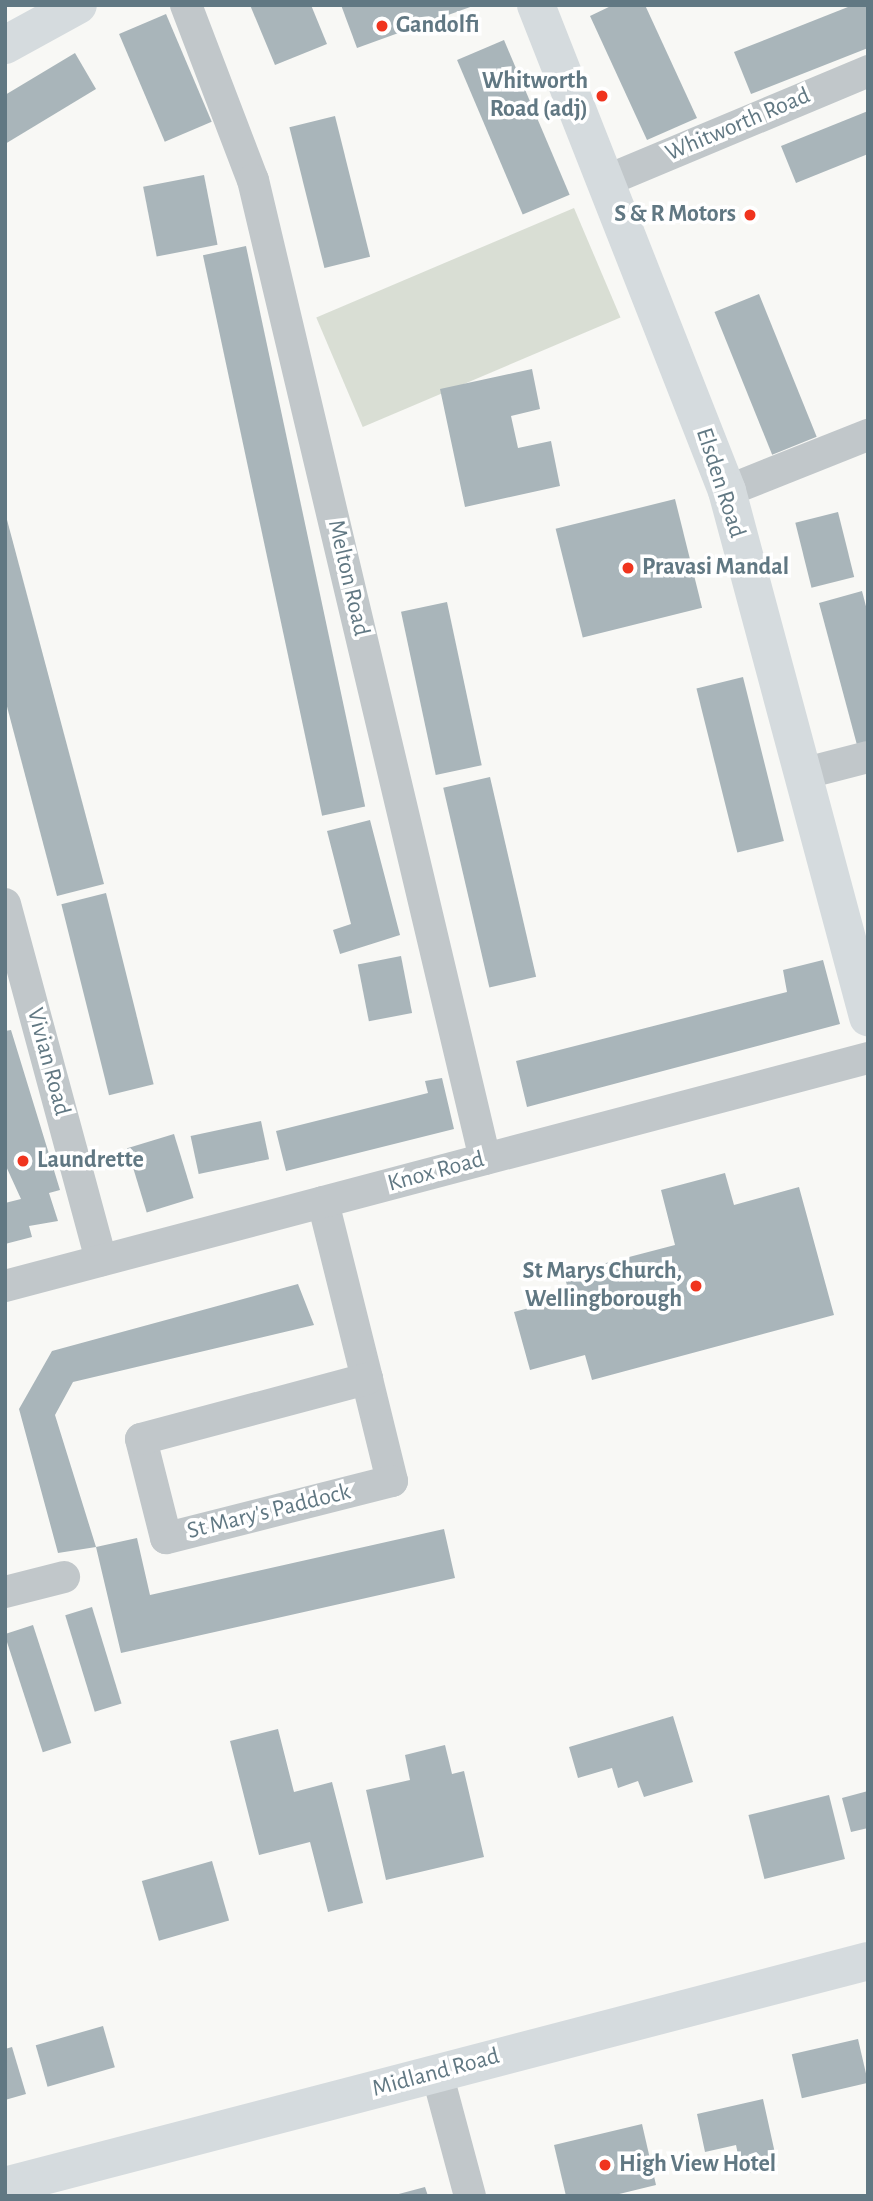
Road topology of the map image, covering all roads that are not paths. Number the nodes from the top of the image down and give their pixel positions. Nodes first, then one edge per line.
1 (78, 5) edge
2 (186, 5) edge
3 (536, 5) edge
4 (5, 45) edge
5 (868, 71) edge
6 (608, 180) junction
7 (868, 435) edge
8 (727, 491) junction
9 (868, 757) edge
10 (802, 774) junction
11 (5, 904) edge
12 (15, 978) edge
13 (868, 1017) edge
14 (868, 1058) edge
15 (485, 1159) junction
16 (323, 1202) junction
17 (101, 1260) junction
18 (5, 1286) edge
19 (367, 1379) junction
20 (64, 1577) dead end
21 (5, 1592) edge
22 (868, 1961) edge
23 (437, 2073) junction
24 (5, 2186) edge
25 (470, 2196) edge

1 - 4 main road
2 - 15 street, Melton Road
3 - 6 main road, Elsden Road
5 - 6 street, Whitworth Road
6 - 8 main road, Elsden Road
7 - 8 street
8 - 10 main road, Elsden Road
9 - 10 street
10 - 13 main road, Elsden Road
11 - 12 street, Vivian Road
12 - 17 street, Vivian Road
14 - 15 street, Knox Road
15 - 16 street, Knox Road
16 - 17 street, Knox Road
16 - 19 street, St Mary's Paddock
17 - 18 street, Knox Road
19 - 19 street, St Mary's Paddock
20 - 21 street
22 - 23 main road, Midland Road
23 - 24 main road, Midland Road
23 - 25 street

